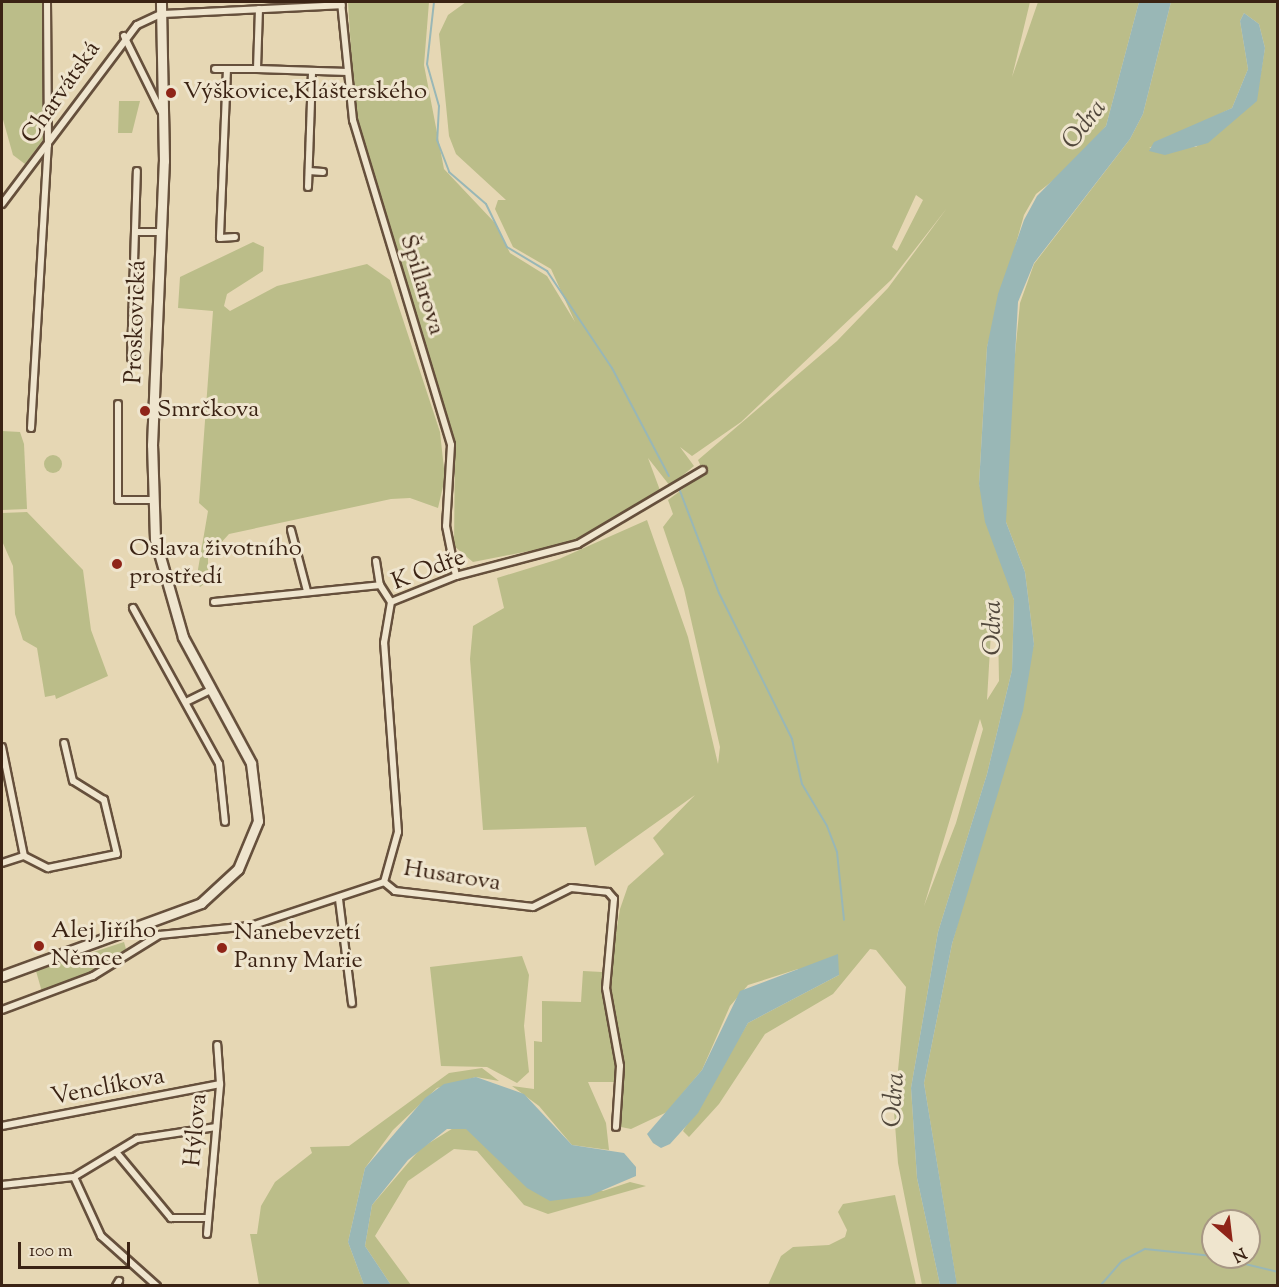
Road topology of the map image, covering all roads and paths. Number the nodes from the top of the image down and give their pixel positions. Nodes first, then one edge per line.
1 (47, 2) edge
2 (161, 2) edge
3 (341, 3) edge
4 (259, 9) junction
5 (161, 14) junction
6 (124, 36) junction
7 (215, 69) dead end
8 (226, 69) junction
9 (257, 69) junction
10 (312, 71) junction
11 (348, 72) junction
12 (163, 114) junction
13 (48, 145) junction
14 (137, 171) dead end
15 (309, 171) junction
16 (324, 172) dead end
17 (308, 187) dead end
18 (2, 204) edge
19 (135, 232) junction
20 (160, 232) junction
21 (235, 237) dead end
22 (131, 358) dead end
23 (118, 404) dead end
24 (31, 428) dead end
25 (703, 470) dead end
26 (152, 500) junction
27 (291, 530) dead end
28 (376, 561) dead end
29 (456, 576) junction
30 (380, 585) junction
31 (307, 591) junction
32 (214, 602) dead end
33 (391, 602) junction
34 (133, 608) dead end
35 (211, 690) junction
36 (188, 701) junction
37 (64, 742) dead end
38 (2, 747) edge
39 (225, 822) dead end
40 (24, 856) junction
41 (2, 863) edge
42 (384, 882) junction
43 (339, 899) junction
44 (2, 976) edge
45 (352, 1003) dead end
46 (2, 1010) edge
47 (217, 1045) dead end
48 (220, 1084) junction
49 (2, 1126) edge
50 (216, 1127) junction
51 (616, 1127) dead end
52 (116, 1152) junction
53 (74, 1177) junction
54 (2, 1185) edge
55 (208, 1218) junction
56 (207, 1234) dead end
57 (157, 1286) edge

1 - 13 street
2 - 5 street, Proskovická
3 - 4 street, Špillarova
3 - 11 street, Špillarova
4 - 5 street, Špillarova
4 - 9 street
5 - 6 street, Charvátská
5 - 12 street, Proskovická
6 - 12 street
6 - 13 street, Charvátská
7 - 8 street
8 - 9 street
8 - 21 street
9 - 10 street
10 - 11 street
10 - 15 street
11 - 29 street, Špillarova
12 - 20 street, Proskovická
13 - 18 street, Charvátská
13 - 24 street
14 - 19 street, Proskovická
15 - 16 street
15 - 17 street
19 - 20 street, Proskovická
19 - 22 street, Proskovická
20 - 26 street, Proskovická
23 - 26 street
25 - 29 street, K Odře
26 - 35 street, Proskovická
27 - 31 street
28 - 30 street
29 - 33 street, K Odře
30 - 31 street
30 - 33 street
31 - 32 street
33 - 42 street, K Odře
34 - 36 street
35 - 36 street
35 - 44 street, Proskovická
36 - 39 street
37 - 40 street
38 - 40 street
40 - 41 street
42 - 43 street, Husarova
42 - 51 street, Husarova
43 - 45 street
43 - 46 street, Husarova
47 - 48 street, Hýlova
48 - 49 street, Venclíkova
48 - 50 street, Hýlova
50 - 52 street
50 - 55 street, Hýlova
52 - 53 street
52 - 55 street
53 - 54 street
53 - 57 street
55 - 56 street, Hýlova

